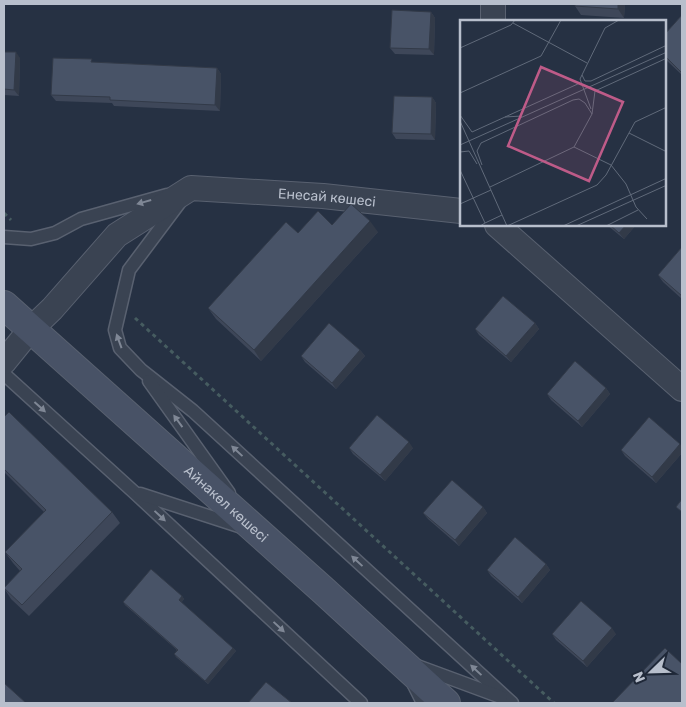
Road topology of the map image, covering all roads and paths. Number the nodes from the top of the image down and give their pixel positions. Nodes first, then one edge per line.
1 (493, 4) edge
2 (493, 20) edge
3 (191, 188) junction
4 (460, 211) edge
5 (498, 226) edge
6 (4, 238) edge
7 (121, 304) junction
8 (4, 306) edge
9 (30, 330) junction
10 (4, 362) edge
11 (141, 370) junction
12 (4, 374) edge
13 (682, 389) edge
14 (135, 493) junction
15 (257, 532) junction
16 (402, 660) junction
17 (510, 702) edge
18 (360, 703) edge
19 (424, 703) edge
20 (446, 703) edge
21 (554, 703) edge

1 - 2 street
3 - 4 street, Енесай көшесі
3 -> 6 lane
3 - 7 lane
3 - 9 street
5 - 13 street
11 -> 7 lane
7 - 21 path
8 - 9 main road, Айнакөл көшесі
9 - 10 street
9 - 15 main road, Айнакөл көшесі
15 -> 11 lane
17 -> 11 lane
12 -> 14 lane
14 - 15 lane
14 -> 18 lane
15 - 16 main road, Айнакөл көшесі
16 - 17 lane
16 - 19 lane
16 - 20 main road, Айнакөл көшесі

